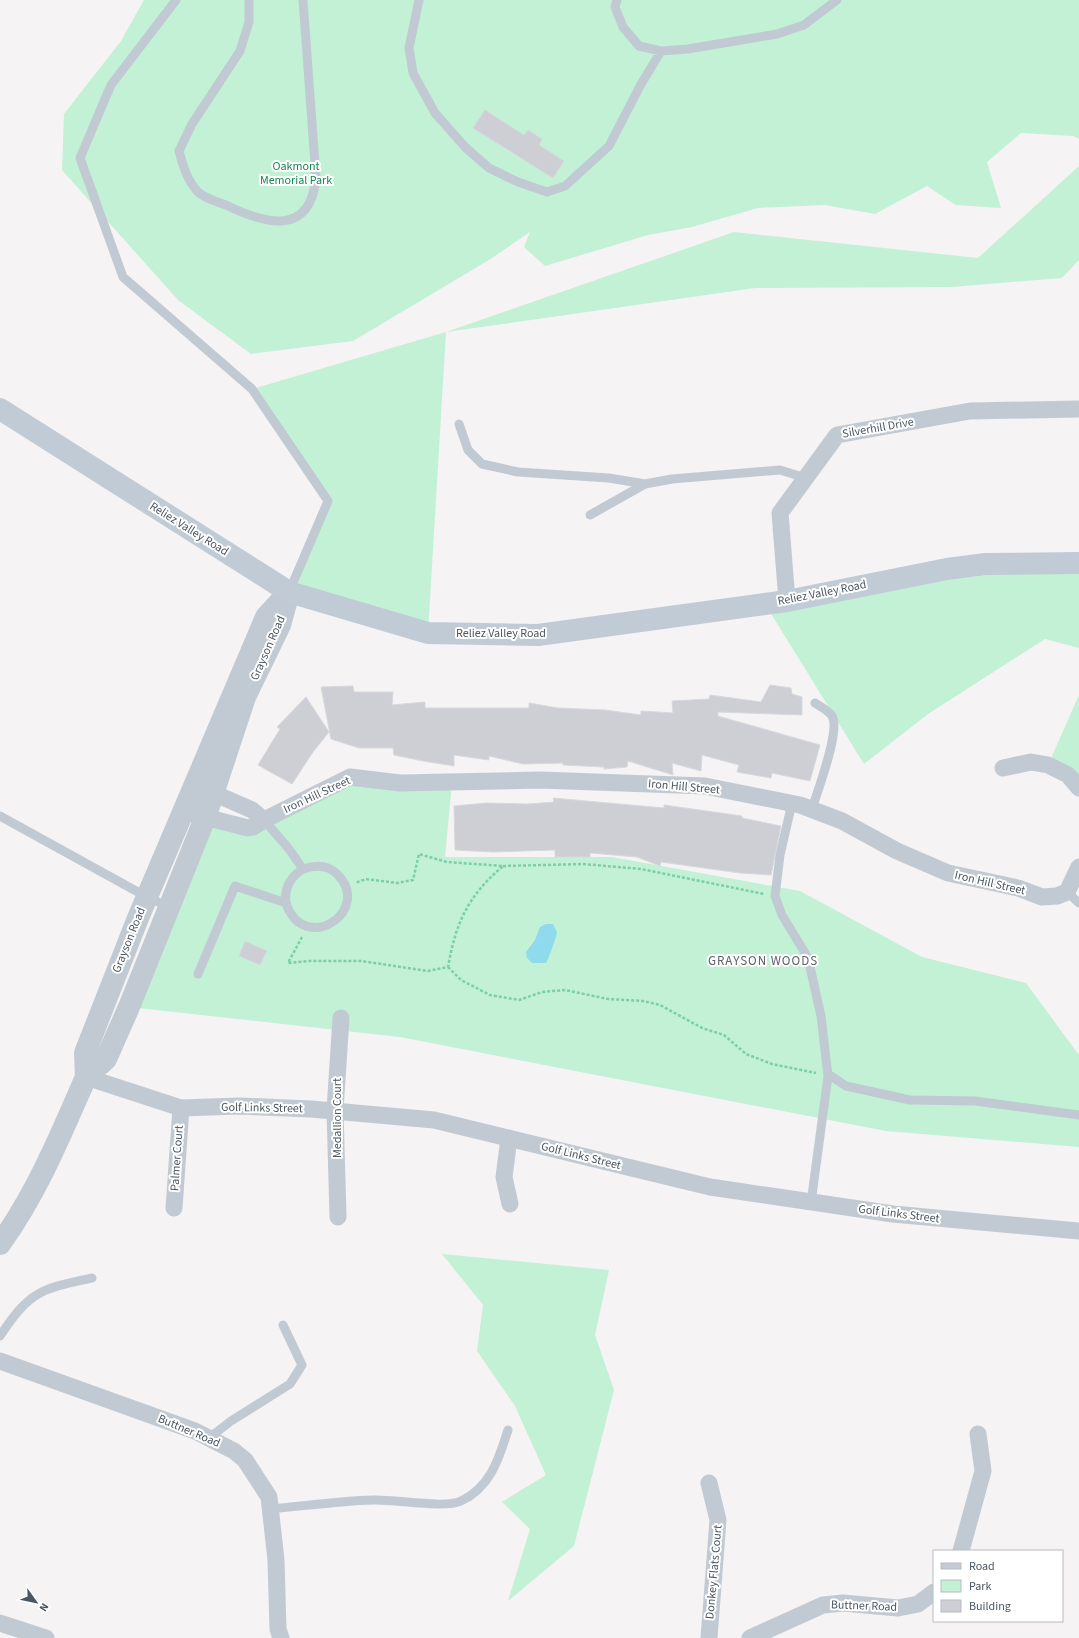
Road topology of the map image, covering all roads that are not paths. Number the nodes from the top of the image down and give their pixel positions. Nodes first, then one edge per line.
1 (176, 0) edge
2 (250, 0) edge
3 (303, 0) edge
4 (419, 0) edge
5 (617, 0) edge
6 (837, 0) edge
7 (661, 52) junction
8 (0, 409) edge
9 (1079, 409) edge
10 (459, 424) dead end
11 (806, 478) junction
12 (645, 484) junction
13 (590, 515) dead end
14 (1079, 563) edge
15 (289, 592) junction
16 (787, 601) junction
17 (815, 703) dead end
18 (1003, 768) dead end
19 (193, 784) junction
20 (1079, 788) edge
21 (214, 793) junction
22 (792, 803) junction
23 (812, 809) junction
24 (184, 811) junction
25 (0, 816) edge
26 (205, 818) junction
27 (264, 820) junction
28 (1079, 867) edge
29 (303, 869) junction
30 (147, 897) junction
31 (1073, 897) edge
32 (286, 903) junction
33 (169, 907) junction
34 (198, 974) dead end
35 (341, 1018) dead end
36 (828, 1075) junction
37 (86, 1078) junction
38 (181, 1108) junction
39 (335, 1110) junction
40 (1079, 1115) edge
41 (509, 1138) junction
42 (811, 1203) junction
43 (510, 1204) dead end
44 (174, 1208) dead end
45 (338, 1217) dead end
46 (1079, 1231) edge
47 (0, 1244) edge
48 (92, 1278) dead end
49 (283, 1325) dead end
50 (0, 1336) edge
51 (0, 1361) edge
52 (508, 1430) dead end
53 (978, 1434) dead end
54 (209, 1438) junction
55 (709, 1483) dead end
56 (270, 1509) junction
57 (961, 1550) edge
58 (933, 1593) edge
59 (0, 1623) edge
60 (46, 1638) edge
61 (281, 1638) edge
62 (709, 1638) edge
63 (750, 1638) edge

1 - 15 lane
2 - 3 lane
4 - 7 lane
5 - 7 lane
6 - 7 lane
8 - 15 main road, Reliez Valley Road
9 - 11 street, Silverhill Drive
10 - 12 lane
11 - 12 lane
11 - 16 street, Silverhill Drive
12 - 13 lane
14 - 16 main road, Reliez Valley Road
15 - 16 main road, Reliez Valley Road
15 - 19 street, Grayson Road
15 - 21 street, Grayson Road
17 - 23 lane
18 - 20 street
19 - 21 street
19 - 24 street, Grayson Road
21 - 26 street, Grayson Road
21 - 27 street
22 - 23 street, Iron Hill Street
22 - 27 street, Iron Hill Street
22 - 36 lane
23 - 31 street, Iron Hill Street
24 - 26 street, Iron Hill Street
24 - 30 street, Grayson Road
25 - 30 lane
26 - 27 street, Iron Hill Street
26 - 33 street, Grayson Road
27 - 29 lane
28 - 31 street, Iron Hill Street
29 - 32 lane
29 - 32 lane
30 - 33 lane
30 - 37 street, Grayson Road
32 - 34 lane
33 - 37 street, Grayson Road
35 - 39 street, Medallion Court
36 - 40 lane
36 - 42 lane
37 - 38 street, Golf Links Street
37 - 47 street, Grayson Road
38 - 39 street, Golf Links Street
38 - 44 street, Palmer Court
39 - 41 street, Golf Links Street
39 - 45 street, Medallion Court
41 - 42 street, Golf Links Street
41 - 43 street
42 - 46 street, Golf Links Street
48 - 50 lane
49 - 54 lane
51 - 54 street, Buttner Road
52 - 56 lane
53 - 57 street
54 - 56 street, Buttner Road
55 - 62 street, Donkey Flats Court
56 - 61 street, Buttner Road
58 - 63 street, Buttner Road
59 - 60 street

